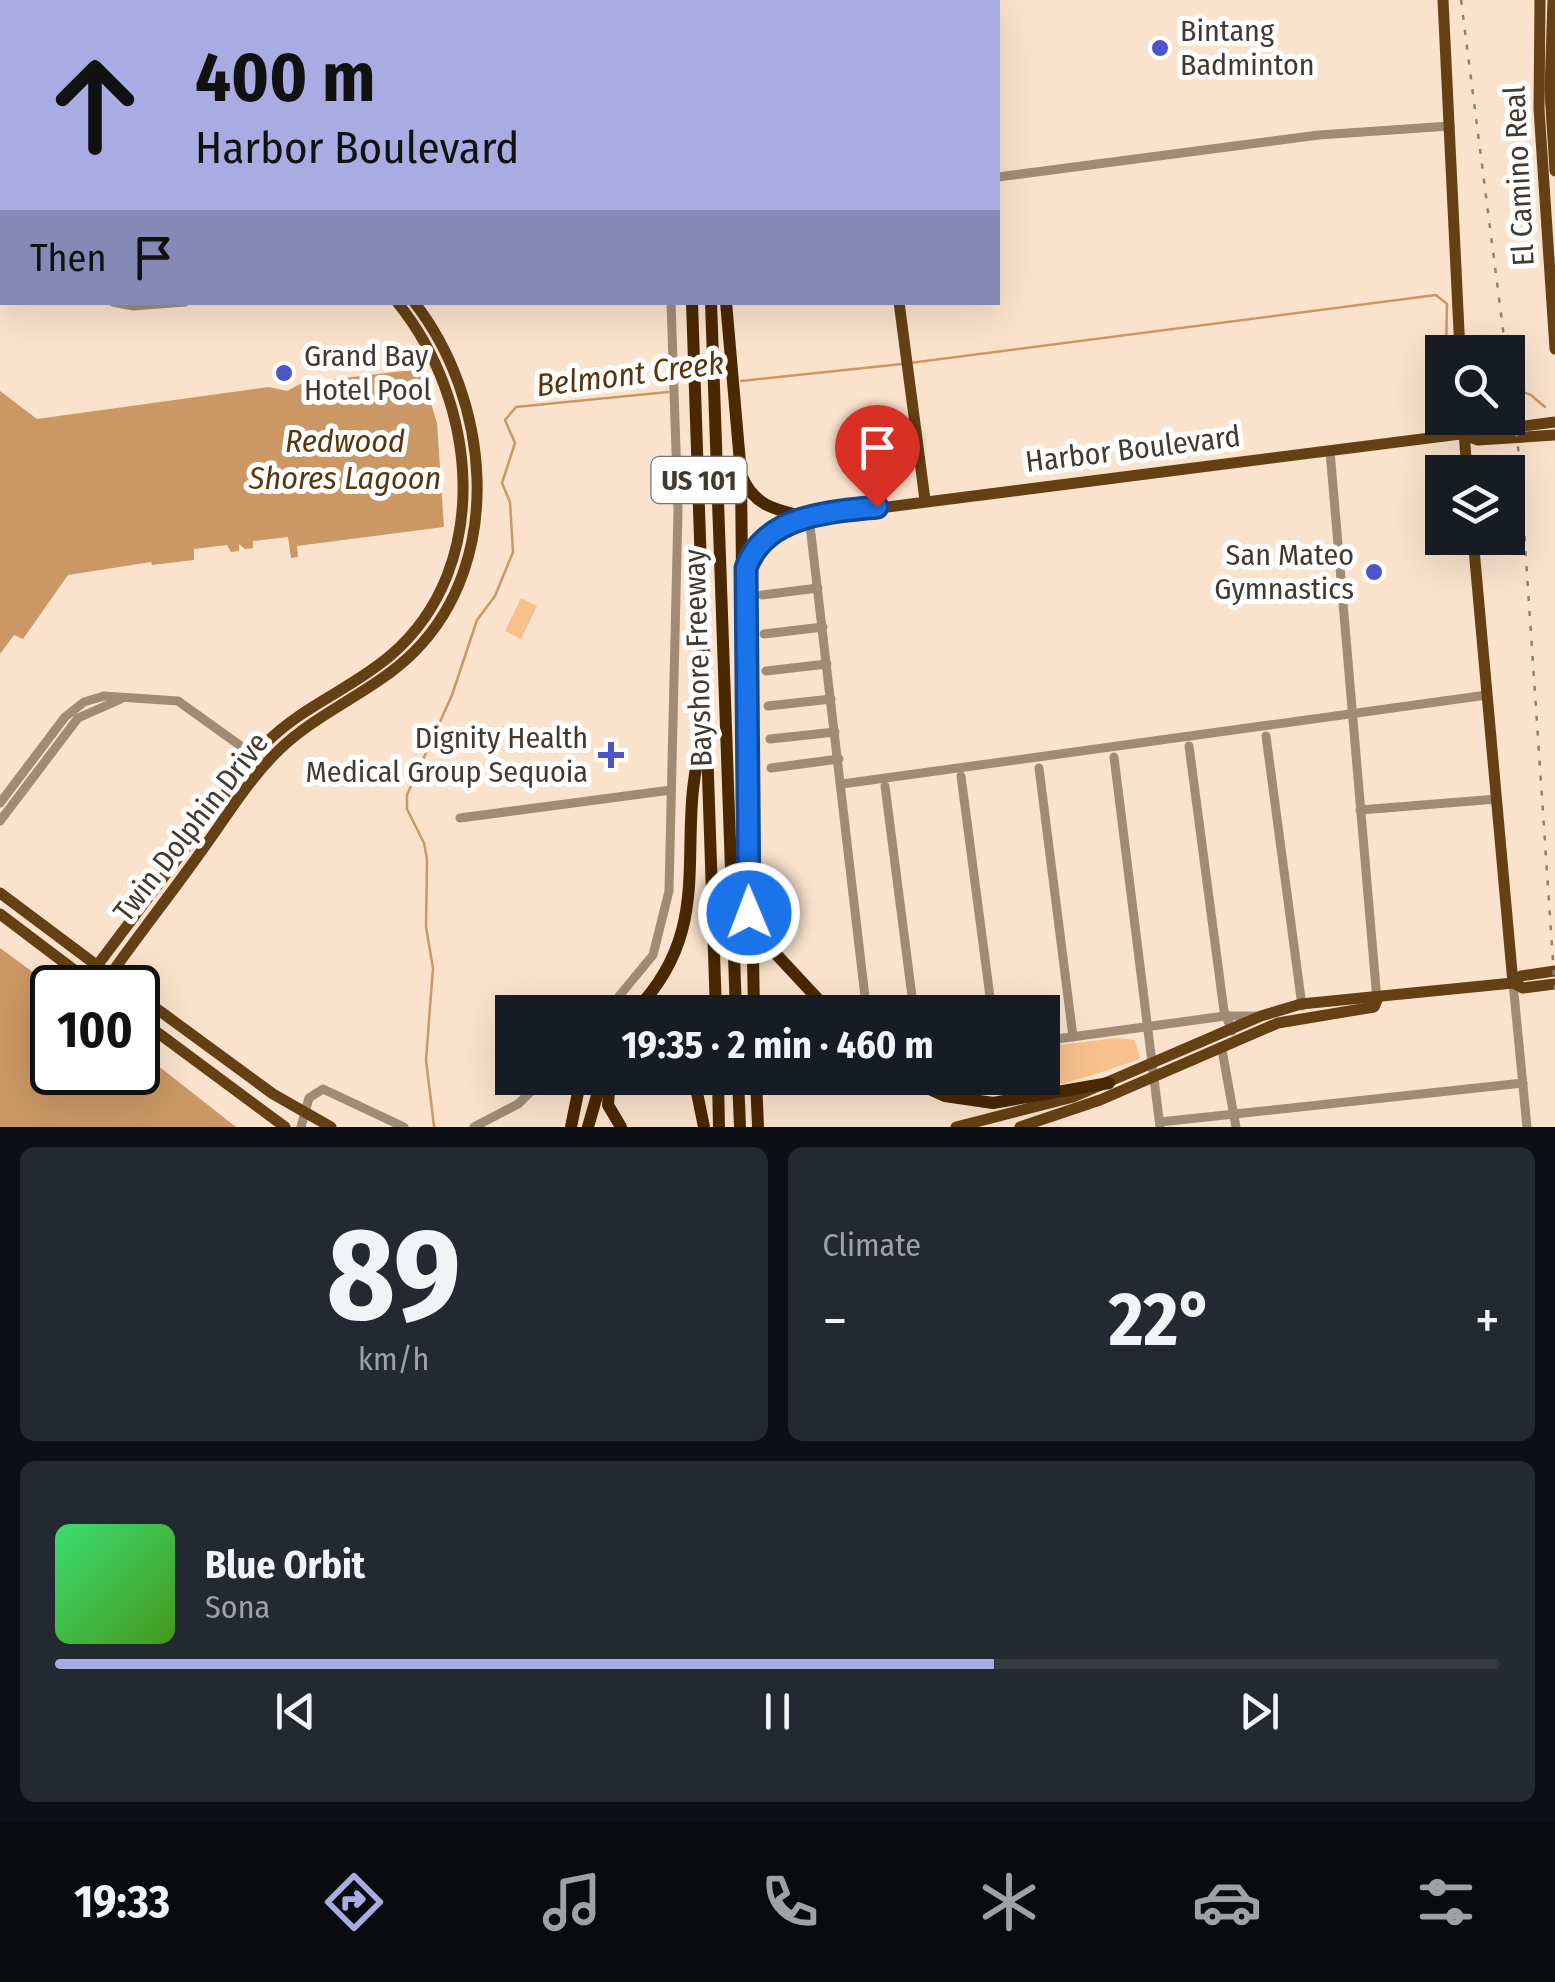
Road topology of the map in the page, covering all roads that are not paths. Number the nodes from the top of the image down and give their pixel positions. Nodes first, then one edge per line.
1 (1443, 0) edge
2 (1540, 0) edge
3 (1553, 0) edge
4 (1450, 126) junction
5 (1555, 171) edge
6 (1000, 176) edge
7 (1553, 303) edge
8 (398, 305) edge
9 (416, 305) edge
10 (671, 305) edge
11 (692, 305) edge
12 (711, 305) edge
13 (726, 305) edge
14 (898, 305) edge
15 (1459, 335) edge
16 (1555, 349) edge
17 (1555, 422) edge
18 (1525, 426) edge
19 (1464, 435) junction
20 (1555, 435) edge
21 (1330, 451) junction
22 (1466, 455) edge
23 (741, 474) junction
24 (925, 500) junction
25 (808, 517) junction
26 (1475, 555) edge
27 (818, 588) junction
28 (762, 595) dead end
29 (823, 627) junction
30 (764, 634) dead end
31 (749, 650) junction
32 (827, 664) junction
33 (766, 671) dead end
34 (1487, 694) junction
35 (125, 698) junction
36 (832, 699) junction
37 (768, 706) dead end
38 (1350, 714) junction
39 (709, 722) junction
40 (835, 732) junction
41 (1266, 736) dead end
42 (770, 738) dead end
43 (1190, 746) dead end
44 (254, 755) junction
45 (1114, 758) dead end
46 (839, 759) junction
47 (265, 764) junction
48 (771, 768) dead end
49 (1038, 768) dead end
50 (961, 776) dead end
51 (842, 784) junction
52 (885, 786) dead end
53 (671, 790) junction
54 (1497, 798) junction
55 (0, 803) edge
56 (1360, 810) junction
57 (460, 818) dead end
58 (0, 821) edge
59 (749, 853) junction
60 (0, 893) edge
61 (0, 914) edge
62 (68, 965) edge
63 (97, 965) edge
64 (99, 965) edge
65 (117, 965) edge
66 (1555, 971) edge
67 (1513, 983) junction
68 (1555, 984) edge
69 (621, 995) edge
70 (649, 995) edge
71 (716, 995) edge
72 (735, 995) edge
73 (753, 995) edge
74 (814, 995) edge
75 (864, 995) edge
76 (912, 995) edge
77 (990, 995) edge
78 (1377, 1000) junction
79 (1304, 1010) junction
80 (160, 1011) edge
81 (1225, 1016) junction
82 (1261, 1016) junction
83 (1148, 1026) junction
84 (160, 1034) edge
85 (1234, 1036) junction
86 (1072, 1037) junction
87 (1060, 1038) edge
88 (1222, 1050) junction
89 (1152, 1064) junction
90 (1154, 1078) junction
91 (1109, 1083) junction
92 (1523, 1083) junction
93 (1060, 1091) edge
94 (527, 1095) edge
95 (578, 1095) edge
96 (597, 1095) edge
97 (609, 1095) edge
98 (697, 1095) edge
99 (718, 1095) edge
100 (739, 1095) edge
101 (757, 1095) edge
102 (943, 1095) edge
103 (1039, 1095) edge
104 (303, 1113) junction
105 (1234, 1113) junction
106 (1160, 1125) edge
107 (285, 1127) edge
108 (301, 1127) edge
109 (332, 1127) edge
110 (404, 1127) edge
111 (474, 1127) edge
112 (571, 1127) edge
113 (588, 1127) edge
114 (622, 1127) edge
115 (704, 1127) edge
116 (719, 1127) edge
117 (740, 1127) edge
118 (758, 1127) edge
119 (956, 1127) edge
120 (1020, 1127) edge
121 (1236, 1127) edge
122 (1526, 1127) edge

1 - 4 main road
2 - 7 main road, El Camino Real
3 - 5 main road, El Camino Real
4 - 6 street
4 - 15 main road
7 - 16 main road, El Camino Real
8 - 44 main road, Twin Dolphin Drive
9 - 47 main road, Twin Dolphin Drive
10 - 53 street
11 - 39 highway, Bayshore Freeway / US 101
12 - 72 highway, Bayshore Freeway / US 101
13 - 23 highway
14 - 24 main road
17 - 18 main road, Harbor Boulevard
19 - 20 main road, Harbor Boulevard
19 - 21 main road, Harbor Boulevard
19 - 22 main road
21 - 24 main road, Harbor Boulevard
21 - 38 street
23 - 25 highway
23 - 31 highway
24 - 25 main road, Harbor Boulevard
25 - 27 street
25 - 31 highway
26 - 34 main road
27 - 28 street
27 - 29 street
29 - 30 street
29 - 32 street
31 - 59 highway
32 - 33 street
32 - 36 street
34 - 38 street
34 - 54 main road
35 - 44 street
35 - 55 street
35 - 58 street
36 - 37 street
36 - 40 street
38 - 51 street
38 - 56 street
39 - 70 highway
39 - 71 highway, Bayshore Freeway / US 101
40 - 42 street
40 - 46 street
41 - 79 street
43 - 81 street
44 - 47 street
44 - 64 main road, Twin Dolphin Drive
45 - 83 street
46 - 48 street
46 - 51 street
47 - 65 main road, Twin Dolphin Drive
49 - 86 street
50 - 77 street
51 - 75 street
52 - 76 street
53 - 57 street
53 - 69 street
54 - 56 street
54 - 67 main road
56 - 78 street
59 - 73 highway
59 - 74 highway
60 - 63 main road
61 - 62 main road
66 - 67 main road
67 - 68 main road
67 - 78 main road
67 - 92 street
78 - 79 main road
79 - 82 main road
79 - 85 main road
80 - 104 main road
81 - 82 street
81 - 83 street
81 - 85 street
82 - 85 main road
83 - 86 street
83 - 89 street
84 - 107 main road
85 - 88 main road
85 - 89 main road
86 - 87 street
88 - 90 main road
88 - 105 street
89 - 90 street
89 - 91 main road
90 - 106 street
90 - 120 main road
91 - 93 highway
91 - 119 main road
92 - 105 street
92 - 122 street
94 - 111 street
95 - 112 highway
96 - 113 highway
97 - 114 highway
98 - 115 highway
99 - 116 highway
100 - 117 highway
101 - 118 highway
102 - 103 highway
104 - 108 street
104 - 109 main road
104 - 110 street
105 - 106 street
105 - 121 street

